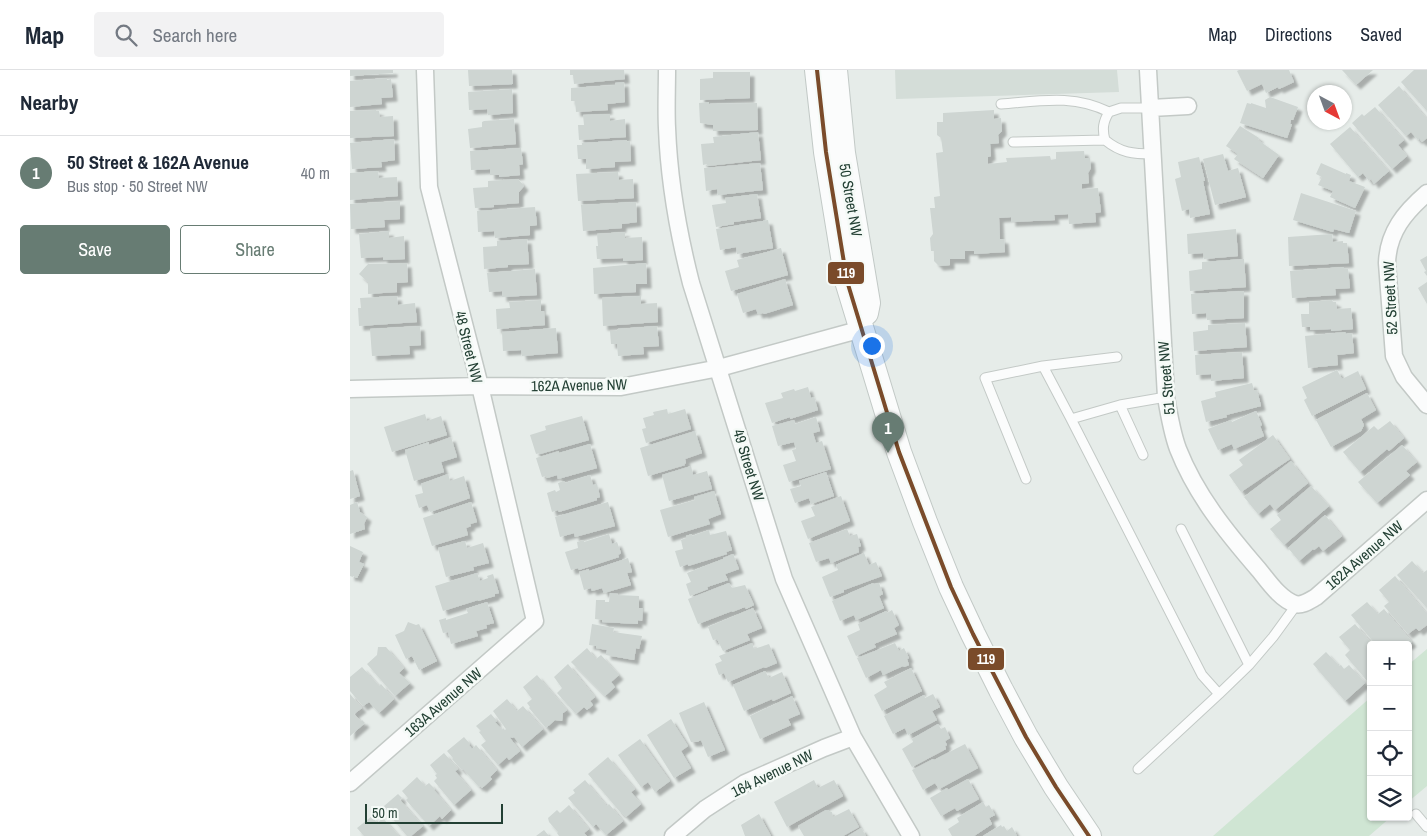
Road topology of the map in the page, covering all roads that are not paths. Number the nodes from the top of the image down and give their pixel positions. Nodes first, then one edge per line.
1 (425, 70) edge
2 (667, 70) edge
3 (817, 70) edge
4 (835, 70) edge
5 (1148, 70) edge
6 (1001, 104) dead end
7 (1188, 106) dead end
8 (1151, 108) junction
9 (1110, 112) junction
10 (1105, 140) junction
11 (1013, 142) dead end
12 (1153, 154) junction
13 (1427, 193) edge
14 (862, 329) junction
15 (1117, 356) dead end
16 (1043, 366) junction
17 (718, 368) junction
18 (480, 386) junction
19 (350, 389) edge
20 (1166, 397) junction
21 (1120, 405) junction
22 (1427, 405) edge
23 (1071, 419) junction
24 (1142, 455) dead end
25 (1026, 480) dead end
26 (1427, 500) edge
27 (1181, 529) dead end
28 (1297, 604) junction
29 (535, 621) joint
30 (1249, 665) junction
31 (1219, 694) junction
32 (853, 737) junction
33 (1138, 769) dead end
34 (350, 783) edge
35 (1416, 814) dead end
36 (1427, 827) edge
37 (674, 836) edge
38 (912, 836) edge
39 (1089, 836) edge

1 - 18 street, 48 Street NW
2 - 17 street, 49 Street NW
3 - 14 main road, 50 Street NW
4 - 14 main road, 50 Street NW
5 - 8 street, 51 Street NW
6 - 9 lane
7 - 8 street
8 - 9 lane
8 - 12 street, 51 Street NW
9 - 10 lane
10 - 11 lane
10 - 12 lane
12 - 20 street, 51 Street NW
13 - 22 street, 52 Street NW
14 - 17 street, 162A Avenue NW
14 - 39 main road, 50 Street NW
15 - 16 lane
16 - 23 lane
16 - 25 lane
17 - 18 street, 162A Avenue NW
17 - 32 street, 49 Street NW
18 - 19 street, 162A Avenue NW
18 - 29 street, 48 Street NW
20 - 21 lane
20 - 28 street, 51 Street NW
21 - 23 lane
21 - 24 lane
23 - 31 lane
26 - 28 street, 162A Avenue NW
27 - 30 lane
28 - 30 lane
29 - 34 street, 163A Avenue NW
30 - 31 lane
31 - 33 lane
32 - 37 street, 164 Avenue NW
32 - 38 street, 49 Street NW
35 - 36 lane

